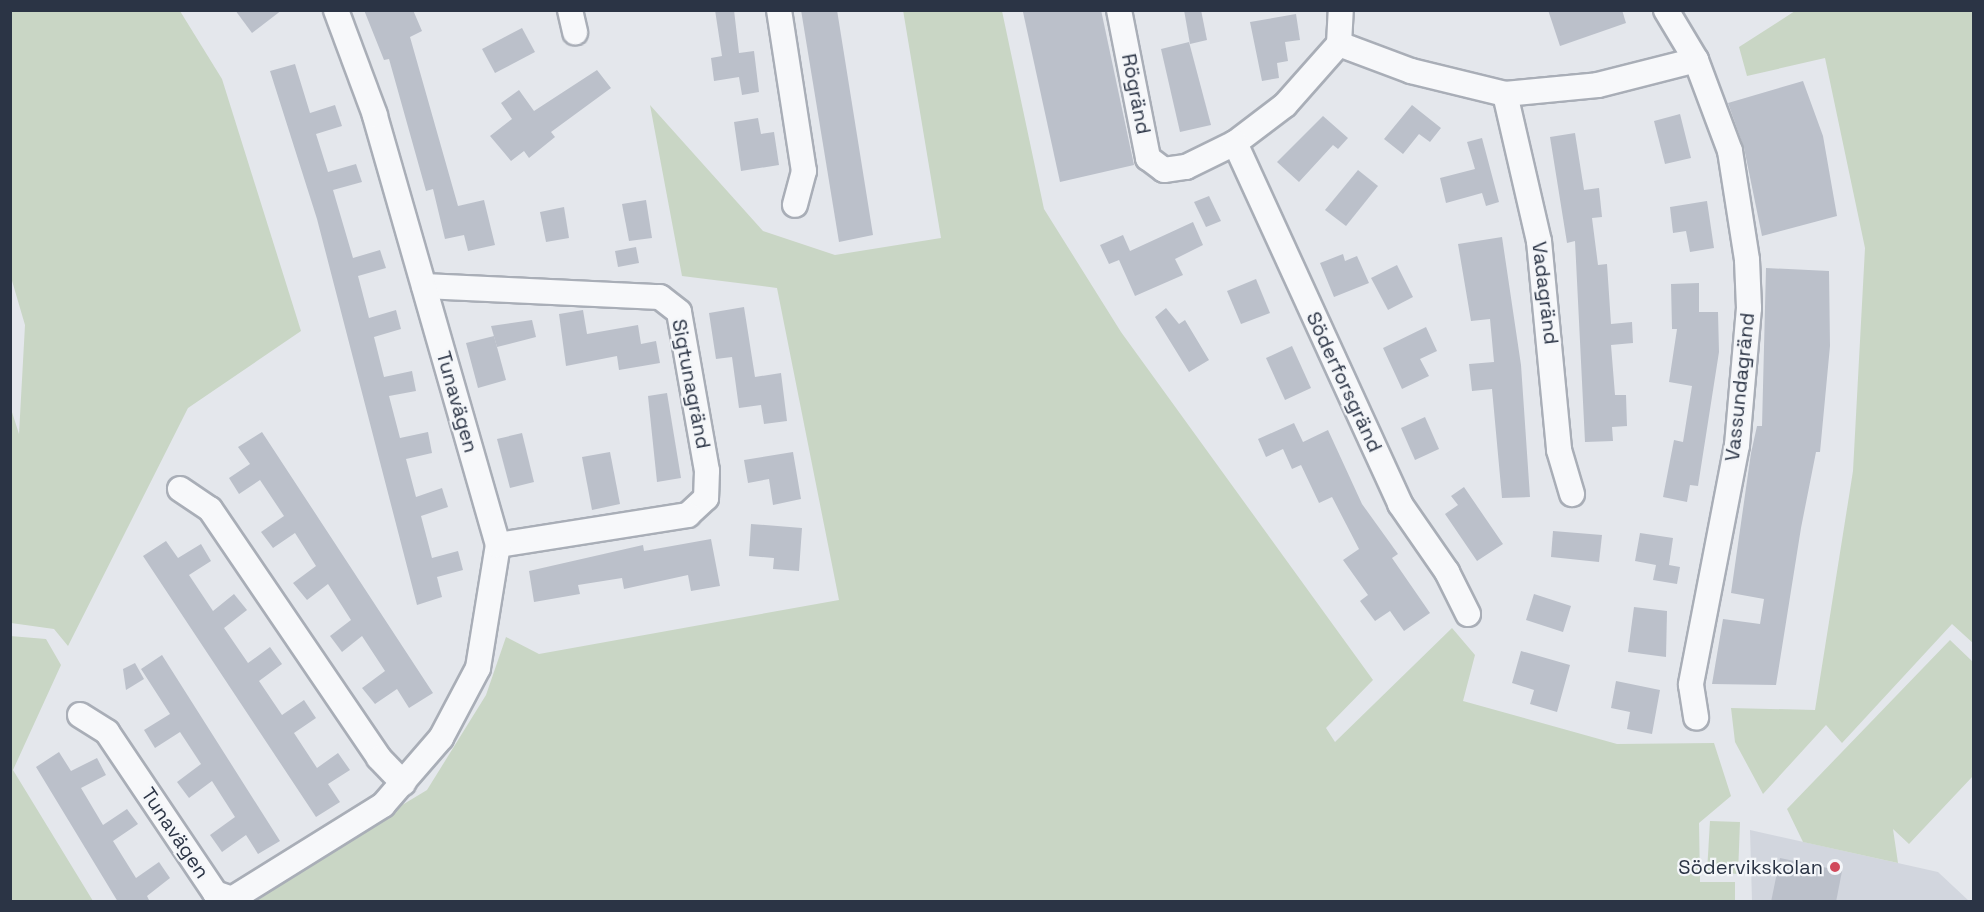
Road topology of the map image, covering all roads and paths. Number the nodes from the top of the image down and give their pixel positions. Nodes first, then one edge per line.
1 (336, 10) edge
2 (779, 10) edge
3 (1119, 10) edge
4 (1341, 10) edge
5 (1666, 10) edge
6 (1338, 44) junction
7 (1696, 60) junction
8 (1505, 94) junction
9 (1235, 143) junction
10 (795, 205) dead end
11 (424, 286) junction
12 (180, 489) dead end
13 (1572, 494) dead end
14 (498, 545) junction
15 (1468, 614) dead end
16 (80, 715) dead end
17 (1696, 718) dead end
18 (403, 783) junction

1 - 11 street, Tunavägen
2 - 10 street
3 - 9 street, Rögränd
4 - 6 street
5 - 7 street, Vassundagränd
6 - 8 street
6 - 9 street
7 - 8 street
7 - 17 street, Vassundagränd
8 - 13 street, Vadagränd
9 - 15 street, Söderforsgränd
11 - 14 street, Tunavägen
11 - 14 street, Sigtunagränd
12 - 18 street
14 - 18 street, Tunavägen
16 - 18 street, Tunavägen

